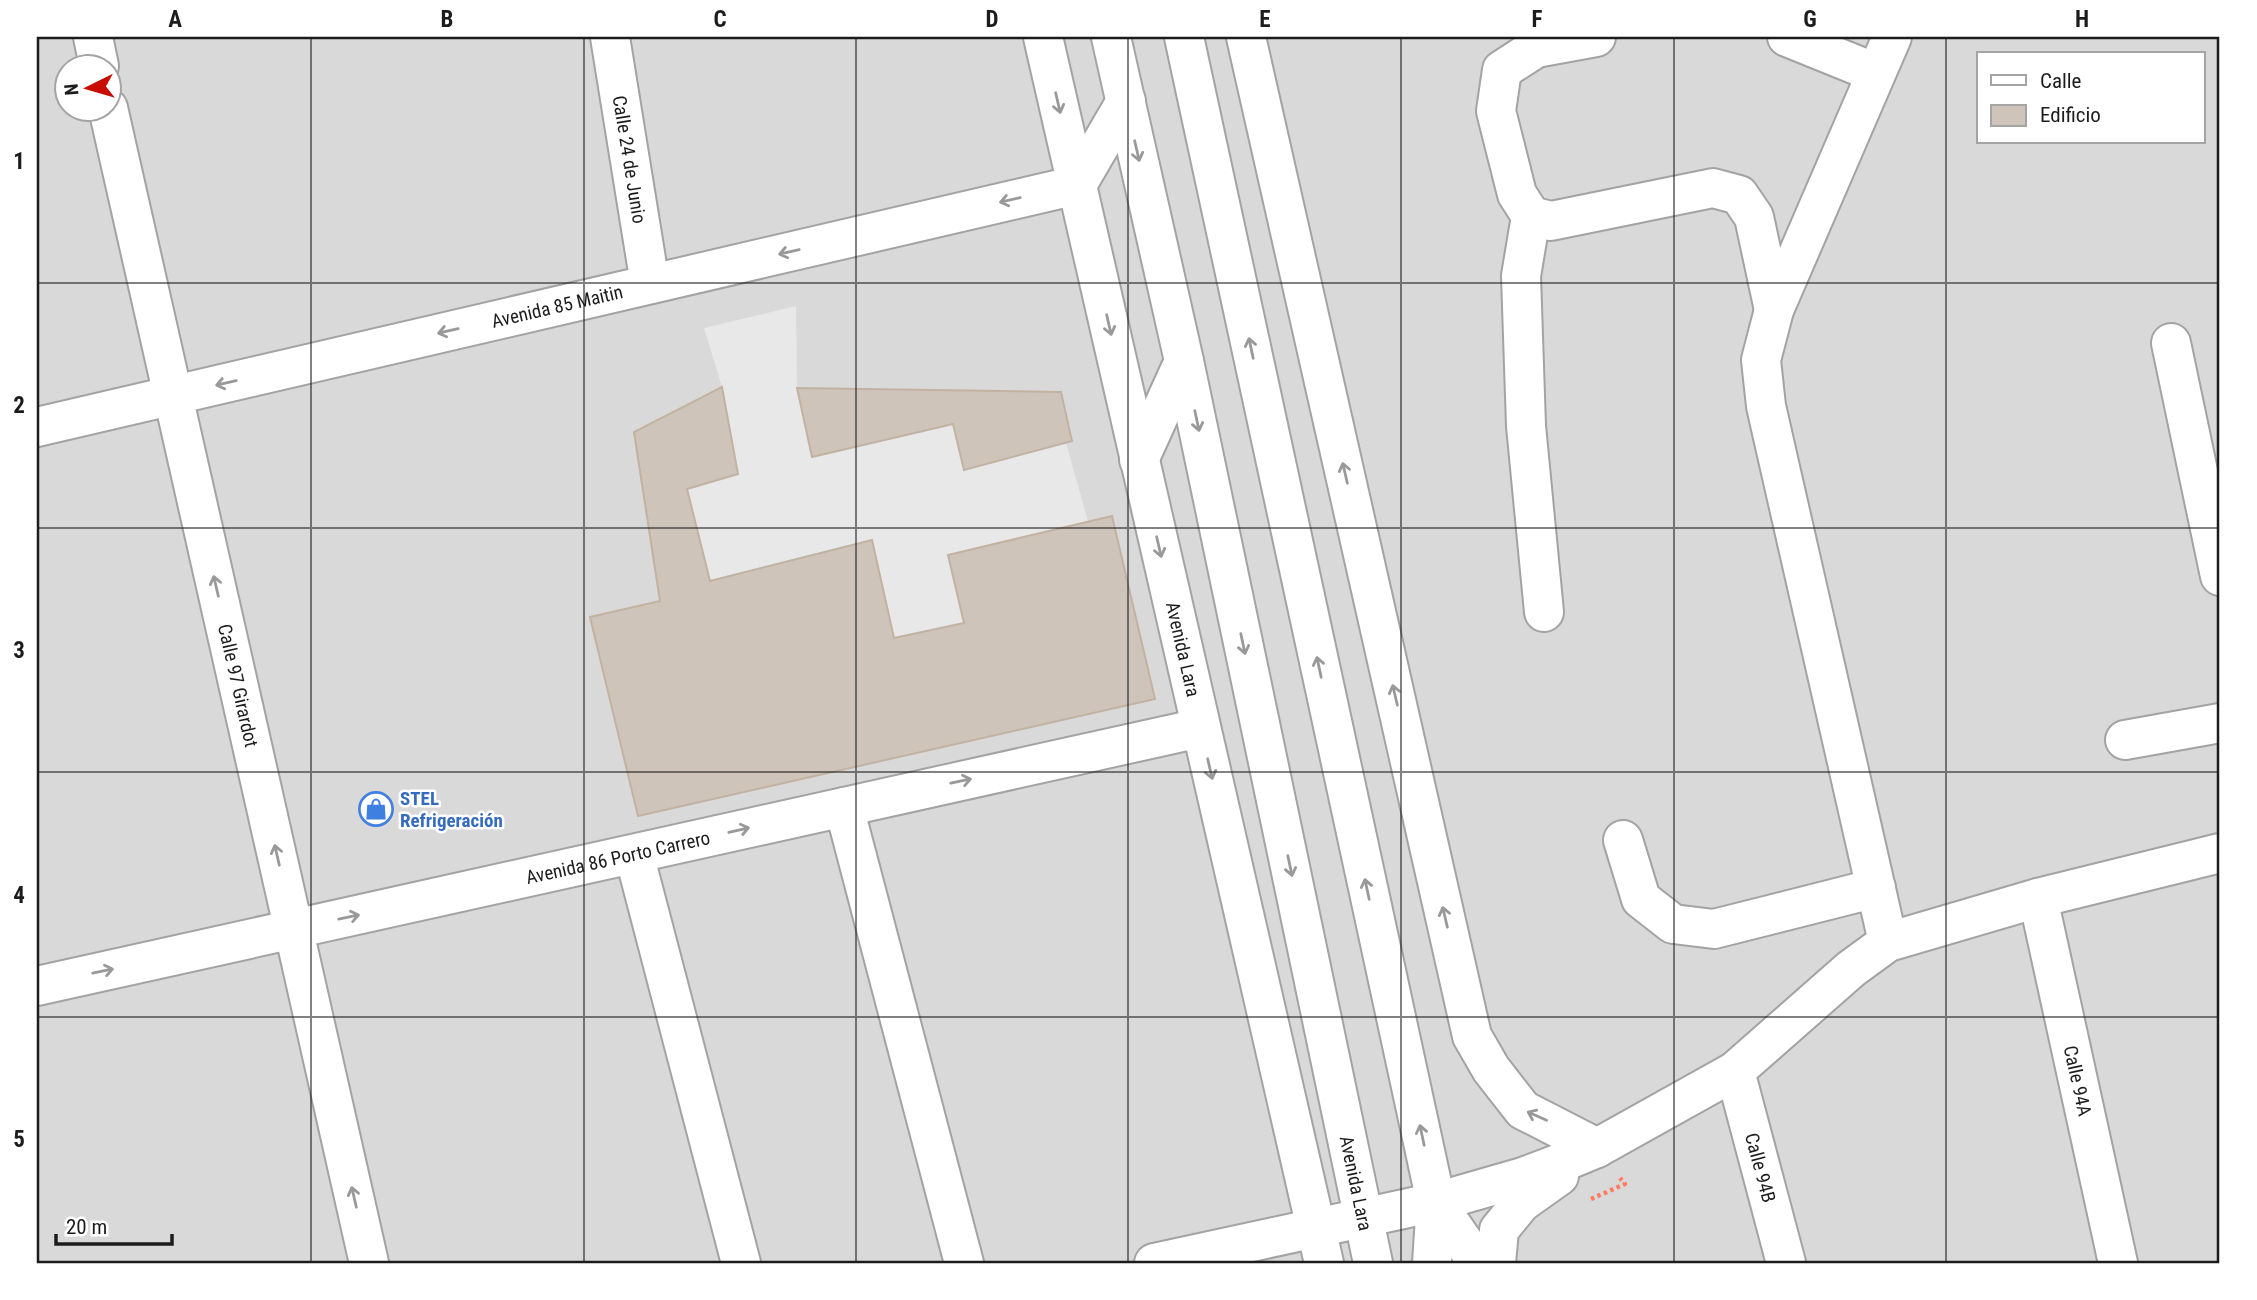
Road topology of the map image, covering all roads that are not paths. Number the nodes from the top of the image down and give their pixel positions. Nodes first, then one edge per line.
1 (610, 37) edge
2 (1043, 37) edge
3 (1111, 37) edge
4 (1184, 37) edge
5 (1246, 37) edge
6 (1596, 37) edge
7 (1787, 37) edge
8 (1892, 37) edge
9 (1876, 73) junction
10 (1126, 101) junction
11 (111, 122) edge
12 (1077, 185) junction
13 (1531, 216) junction
14 (650, 284) junction
15 (1774, 310) junction
16 (2171, 343) dead end
17 (1184, 361) junction
18 (173, 395) junction
19 (37, 427) edge
20 (1139, 460) junction
21 (2220, 576) edge
22 (1544, 612) dead end
23 (2220, 723) edge
24 (1200, 728) junction
25 (2124, 740) dead end
26 (844, 807) junction
27 (1623, 840) dead end
28 (2220, 853) edge
29 (634, 854) junction
30 (1875, 888) junction
31 (2038, 898) junction
32 (293, 929) junction
33 (1888, 942) junction
34 (37, 986) edge
35 (1735, 1071) junction
36 (1597, 1148) junction
37 (1436, 1202) junction
38 (1364, 1218) junction
39 (1315, 1226) junction
40 (369, 1263) edge
41 (741, 1263) edge
42 (964, 1263) edge
43 (1154, 1263) edge
44 (1324, 1263) edge
45 (1373, 1263) edge
46 (1432, 1263) edge
47 (1478, 1263) edge
48 (1496, 1263) edge
49 (1786, 1263) edge
50 (2118, 1263) edge

1 - 14 street, Calle 24 de Junio
2 -> 12 street, Avenida Lara
3 - 10 street, Avenida Lara
37 -> 4 street
36 -> 5 street
6 - 13 street
7 - 9 street
8 - 9 street
9 - 15 street
10 - 12 street
10 -> 17 street, Avenida Lara
11 - 18 street, Calle 97 Girardot
12 -> 14 street, Avenida 85 Maitin
12 -> 20 street, Avenida Lara
13 - 15 street
13 - 22 street
14 -> 18 street, Avenida 85 Maitin
15 - 30 street
16 - 21 street
17 - 20 street
17 -> 38 street, Avenida Lara
18 - 19 street, Avenida 85 Maitin
32 -> 18 street, Calle 97 Girardot
20 -> 24 street, Avenida Lara
23 - 25 street
26 -> 24 street, Avenida 86 Porto Carrero
24 -> 39 street, Avenida Lara
29 -> 26 street, Avenida 86 Porto Carrero
26 - 42 street
27 - 30 street
28 - 31 street
32 -> 29 street, Avenida 86 Porto Carrero
29 - 41 street
30 - 33 street
31 - 33 street
31 - 50 street, Calle 94A
34 -> 32 street, Avenida 86 Porto Carrero
40 -> 32 street, Calle 97 Girardot
33 - 35 street
35 - 36 street
35 - 49 street, Calle 94B
36 - 37 street
36 - 48 street
37 - 38 street
37 - 46 street
37 - 47 street
38 - 39 street
38 - 45 street, Avenida Lara
39 - 43 street
39 - 44 street, Avenida Lara

